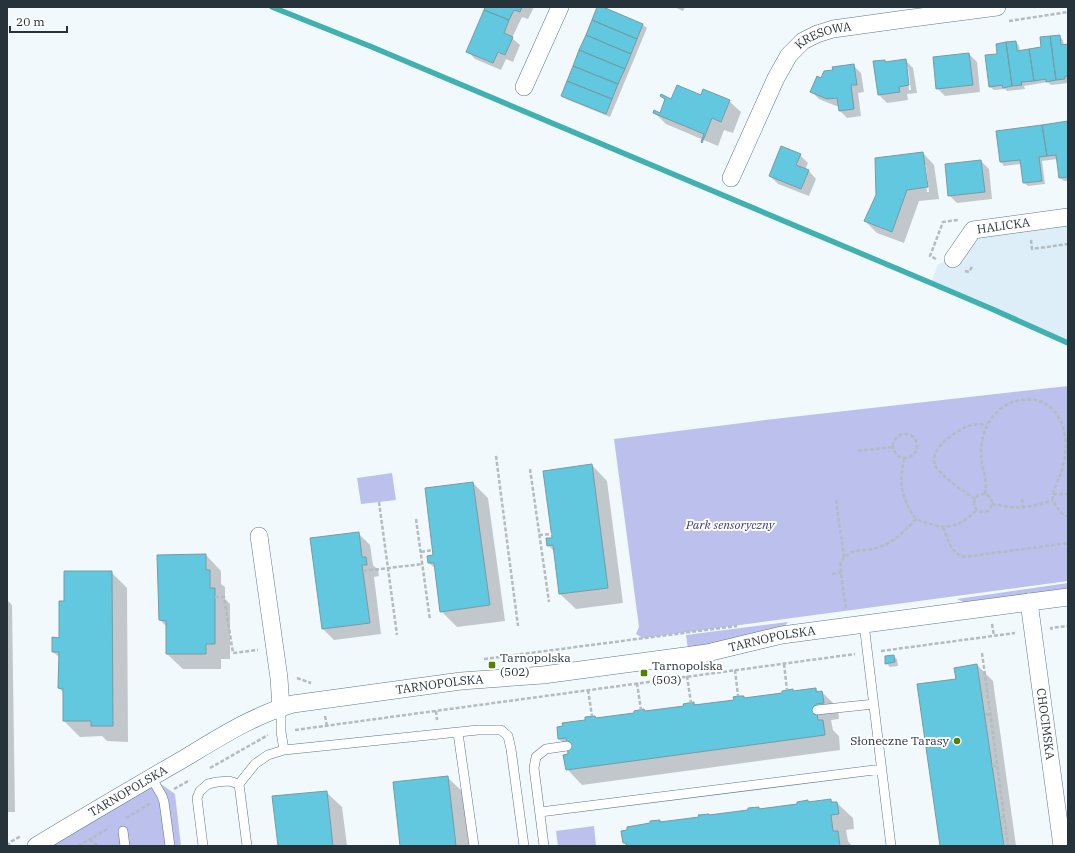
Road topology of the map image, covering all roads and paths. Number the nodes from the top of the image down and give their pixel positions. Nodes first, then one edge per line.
1 (560, 7) edge
2 (996, 7) edge
3 (1068, 12) edge
4 (1007, 21) dead end
5 (524, 87) dead end
6 (731, 178) dead end
7 (1068, 217) edge
8 (1030, 239) dead end
9 (1068, 244) edge
10 (953, 259) dead end
11 (987, 426) junction
12 (893, 447) junction
13 (858, 451) dead end
14 (496, 456) dead end
15 (904, 458) junction
16 (530, 470) dead end
17 (985, 494) junction
18 (1053, 494) junction
19 (1068, 494) edge
20 (975, 499) junction
21 (1022, 499) dead end
22 (836, 500) dead end
23 (1053, 500) junction
24 (379, 502) dead end
25 (992, 504) junction
26 (1023, 507) junction
27 (977, 510) junction
28 (416, 518) dead end
29 (1068, 518) edge
30 (916, 519) junction
31 (943, 527) junction
32 (552, 534) dead end
33 (540, 535) junction
34 (259, 536) dead end
35 (1068, 543) edge
36 (433, 550) dead end
37 (421, 552) junction
38 (844, 557) junction
39 (423, 564) junction
40 (388, 568) junction
41 (363, 571) dead end
42 (842, 572) junction
43 (832, 574) dead end
44 (215, 597) dead end
45 (1068, 597) edge
46 (548, 602) dead end
47 (1029, 602) junction
48 (846, 611) dead end
49 (430, 620) dead end
50 (864, 624) junction
51 (518, 626) dead end
52 (1068, 626) edge
53 (1018, 632) dead end
54 (398, 635) dead end
55 (1053, 637) dead end
56 (868, 652) junction
57 (982, 653) dead end
58 (260, 657) dead end
59 (784, 664) junction
60 (734, 670) junction
61 (687, 676) junction
62 (637, 683) junction
63 (588, 690) junction
64 (787, 690) dead end
65 (738, 696) dead end
66 (527, 698) junction
67 (527, 702) dead end
68 (691, 703) dead end
69 (874, 704) junction
70 (281, 708) junction
71 (641, 710) dead end
72 (817, 710) dead end
73 (990, 714) junction
74 (985, 715) dead end
75 (592, 716) dead end
76 (281, 732) junction
77 (458, 732) junction
78 (567, 746) dead end
79 (284, 750) junction
80 (992, 766) dead end
81 (997, 766) junction
82 (208, 769) dead end
83 (882, 769) junction
84 (195, 777) dead end
85 (151, 778) junction
86 (239, 784) junction
87 (162, 796) junction
88 (540, 812) junction
89 (1004, 817) junction
90 (1000, 818) dead end
91 (122, 820) dead end
92 (109, 828) dead end
93 (123, 831) dead end
94 (90, 840) junction
95 (36, 846) edge
96 (78, 846) edge
97 (97, 846) edge
98 (125, 846) edge
99 (170, 846) edge
100 (203, 846) edge
101 (246, 846) edge
102 (474, 846) edge
103 (524, 846) edge
104 (544, 846) edge
105 (891, 846) edge
106 (1008, 846) edge
107 (1062, 846) edge

1 - 5 street
2 - 6 street, KRESOWA
3 - 4 path
7 - 10 street, HALICKA
8 - 9 path
11 - 17 path
11 - 18 path
11 - 20 path
12 - 13 path
12 - 15 path
12 - 15 path
14 - 51 path
15 - 30 path
16 - 33 path
17 - 20 path
17 - 25 path
18 - 19 path
18 - 23 path
20 - 27 path
21 - 26 path
22 - 38 path
23 - 26 path
23 - 29 path
24 - 40 path
25 - 26 path
25 - 27 path
27 - 31 path
28 - 37 path
30 - 31 path
30 - 38 path
31 - 35 path
32 - 33 path
33 - 46 path
34 - 70 street
36 - 37 path
37 - 39 path
38 - 42 path
39 - 40 path
39 - 49 path
40 - 41 path
40 - 54 path
42 - 43 path
42 - 48 path
44 - 58 path
45 - 47 street, TARNOPOLSKA
47 - 50 street, TARNOPOLSKA
47 - 107 street, CHOCIMSKA
50 - 56 lane
50 - 70 street, TARNOPOLSKA
52 - 55 path
53 - 56 path
56 - 59 path
56 - 69 lane
57 - 73 path
59 - 60 path
59 - 64 path
60 - 61 path
60 - 65 path
61 - 62 path
61 - 68 path
62 - 63 path
62 - 71 path
63 - 66 path
63 - 75 path
66 - 67 path
66 - 76 path
69 - 72 lane
69 - 83 lane
70 - 76 lane
70 - 85 street, TARNOPOLSKA
73 - 74 path
73 - 81 path
76 - 79 lane
76 - 82 path
77 - 79 lane
77 - 102 lane
77 - 103 lane
78 - 88 lane
79 - 86 lane
80 - 81 path
81 - 89 path
83 - 88 lane
83 - 105 lane
84 - 87 path
85 - 87 lane
85 - 95 street, TARNOPOLSKA
86 - 100 lane
86 - 101 lane
87 - 91 path
87 - 99 lane
88 - 104 lane
89 - 90 path
89 - 106 path
92 - 94 path
93 - 98 lane
94 - 96 path
94 - 97 path

